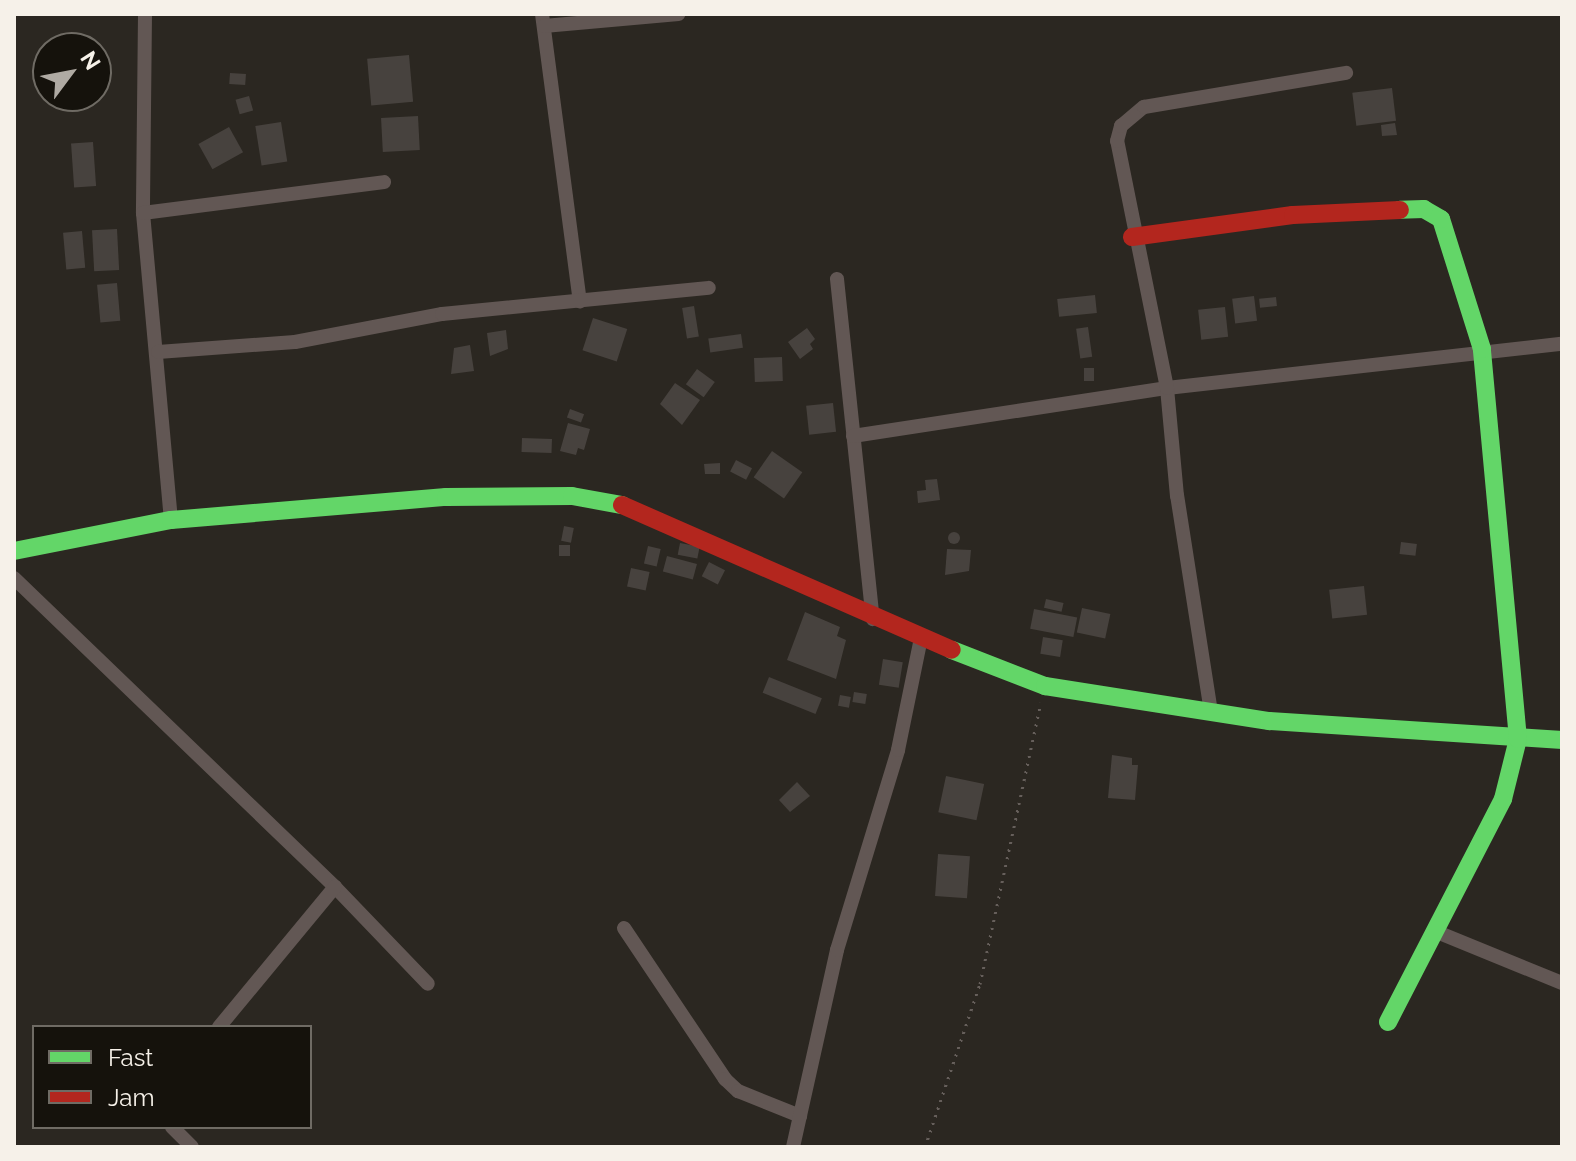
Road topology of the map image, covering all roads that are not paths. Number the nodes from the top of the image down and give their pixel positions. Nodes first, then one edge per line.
1 (145, 14) edge
2 (678, 14) edge
3 (543, 20) edge
4 (1346, 73) dead end
5 (384, 182) dead end
6 (143, 213) junction
7 (1132, 237) junction
8 (837, 279) dead end
9 (709, 288) dead end
10 (580, 301) junction
11 (1562, 344) edge
12 (1482, 349) junction
13 (158, 352) junction
14 (1167, 388) junction
15 (853, 436) junction
16 (171, 520) junction
17 (14, 551) edge
18 (14, 578) edge
19 (873, 619) junction
20 (921, 638) junction
21 (1211, 712) junction
22 (1518, 739) junction
23 (1562, 740) edge
24 (335, 887) junction
25 (624, 928) dead end
26 (1437, 932) junction
27 (1562, 983) edge
28 (428, 984) dead end
29 (1388, 1022) dead end
30 (221, 1025) edge
31 (800, 1116) junction
32 (174, 1129) edge
33 (192, 1147) edge
34 (793, 1147) edge

1 - 6 street
2 - 3 street
3 - 10 street
4 - 7 street
5 - 6 street
6 - 13 street
7 - 12 main road
7 - 14 street
8 - 15 street
9 - 10 street
10 - 13 street
11 - 12 street
12 - 14 street
12 - 22 main road
13 - 16 street
14 - 15 street
14 - 21 street
15 - 19 street
16 - 17 main road
16 - 19 main road
18 - 24 street
19 - 20 main road
20 - 21 main road
20 - 31 street
21 - 22 main road
22 - 23 main road
22 - 26 main road
24 - 28 street
24 - 30 street
25 - 31 street
26 - 27 street
26 - 29 main road
31 - 34 street
32 - 33 street

